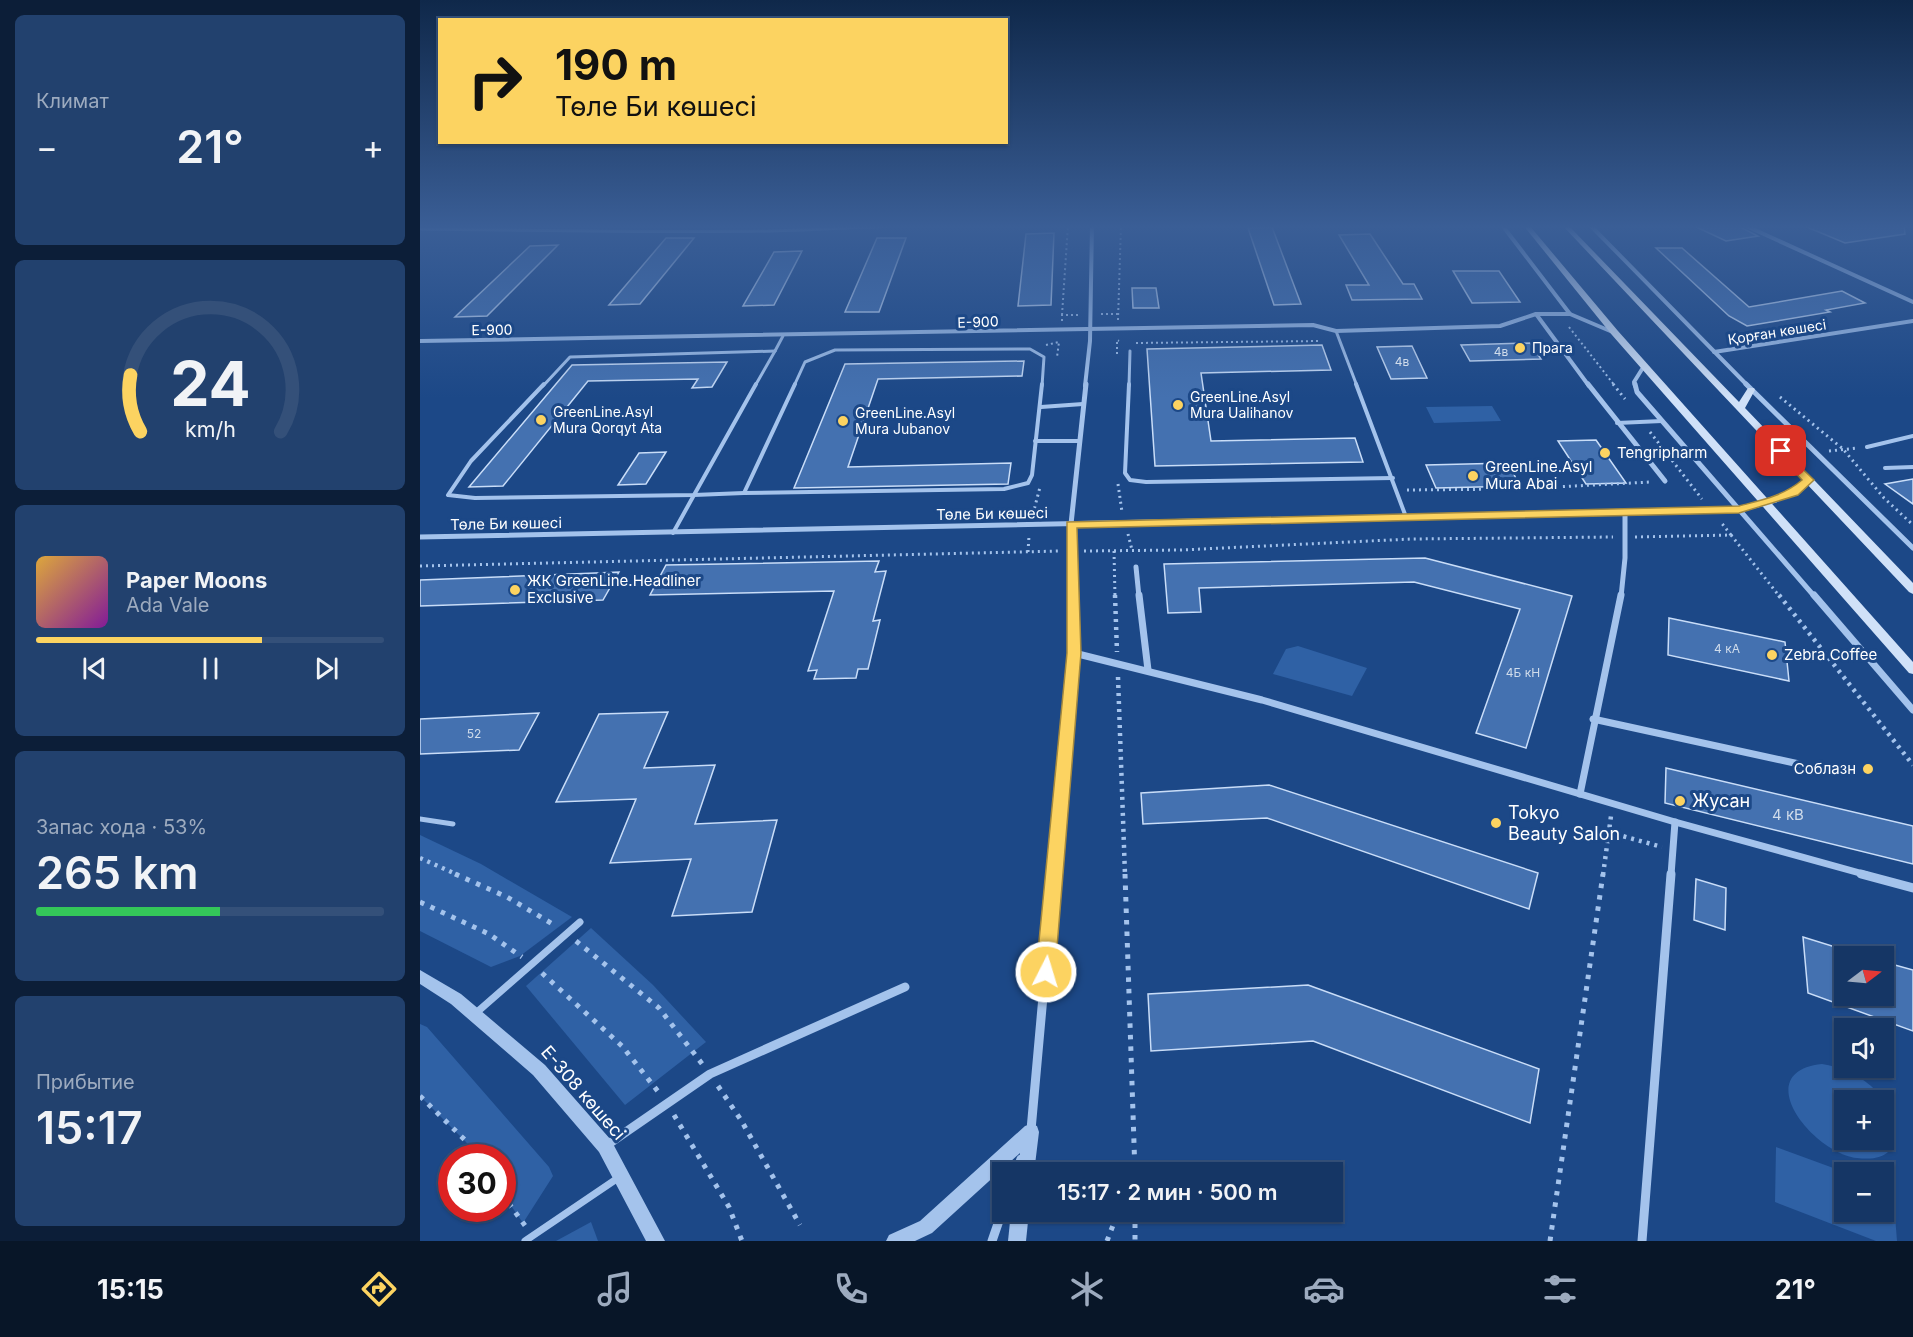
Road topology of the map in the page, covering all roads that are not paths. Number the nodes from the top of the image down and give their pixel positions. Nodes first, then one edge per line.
1 (1091, 283) edge
2 (1546, 283) edge
3 (1574, 283) edge
4 (1620, 283) edge
5 (1646, 283) edge
6 (1871, 283) edge
7 (1913, 302) edge
8 (1536, 314) junction
9 (1570, 314) junction
10 (1913, 321) edge
11 (1090, 328) junction
12 (1336, 331) junction
13 (1615, 333) junction
14 (783, 336) junction
15 (420, 341) edge
16 (775, 351) junction
17 (1130, 351) dead end
18 (1714, 352) junction
19 (1644, 366) junction
20 (1751, 390) junction
21 (1083, 404) junction
22 (1041, 408) junction
23 (1740, 408) junction
24 (1662, 422) junction
25 (1617, 423) junction
26 (1913, 436) edge
27 (1035, 441) junction
28 (1079, 441) junction
29 (1868, 447) road end
30 (1913, 467) edge
31 (1885, 468) dead end
32 (1393, 478) junction
33 (1808, 480) junction
34 (1665, 481) road end
35 (744, 493) junction
36 (694, 495) junction
37 (1767, 504) junction
38 (1739, 510) junction
39 (1625, 512) junction
40 (1406, 517) junction
41 (1071, 524) junction
42 (672, 533) junction
43 (420, 537) edge
44 (1913, 548) edge
45 (1136, 567) dead end
46 (1913, 590) edge
47 (1074, 653) junction
48 (1148, 670) junction
49 (1913, 670) edge
50 (1913, 710) edge
51 (1593, 719) junction
52 (1799, 764) dead end
53 (1580, 794) junction
54 (420, 819) edge
55 (1675, 822) junction
56 (453, 824) dead end
57 (1913, 888) edge
58 (580, 922) dead end
59 (420, 976) edge
60 (904, 987) dead end
61 (474, 1014) junction
62 (1031, 1132) junction
63 (605, 1146) junction
64 (1020, 1162) edge
65 (1027, 1162) edge
66 (621, 1176) junction
67 (999, 1222) edge
68 (1019, 1222) edge
69 (529, 1239) edge
70 (656, 1241) edge
71 (895, 1241) edge
72 (992, 1241) edge
73 (1017, 1241) edge
74 (1642, 1241) edge

1 - 11 street
2 - 9 street
3 - 13 main road
4 - 23 main road
5 - 18 street, Қорған көшесі
6 - 7 street
8 - 9 street, E-900
8 - 12 street, E-900
8 - 25 street
9 - 13 street
10 - 18 street, Қорған көшесі
11 - 12 street, E-900
11 - 14 street, E-900
11 - 21 street
12 - 32 lane
13 - 19 main road
14 - 15 street, E-900
14 - 16 lane
16 - 36 lane
16 - 36 lane
17 - 32 lane
18 - 20 street
19 - 24 street
19 - 37 main road
20 - 23 main road
20 - 44 street
21 - 22 lane
21 - 28 street
22 - 27 lane
22 - 35 lane
23 - 33 main road
24 - 25 lane
24 - 38 street
25 - 34 street
26 - 29 lane
27 - 28 lane
27 - 35 lane
28 - 41 street
30 - 31 lane
32 - 40 lane
33 - 37 street, Төле Би көшесі
33 - 46 main road
35 - 36 lane
36 - 42 lane
37 - 38 street, Төле Би көшесі
37 - 49 main road
38 - 39 street, Төле Би көшесі
38 - 50 street
39 - 40 street, Төле Би көшесі
39 - 51 street
40 - 41 street, Төле Би көшесі
41 - 42 street, Төле Би көшесі
41 - 47 street
42 - 43 street, Төле Би көшесі
45 - 48 street
47 - 48 street
47 - 62 street
48 - 53 street
51 - 52 street
51 - 53 street
53 - 55 street
54 - 56 lane
55 - 57 street
55 - 74 street
58 - 61 lane
59 - 61 street, Е-308 көшесі
60 - 63 street
61 - 63 street, Е-308 көшесі
62 - 64 street
62 - 65 street
62 - 71 street
63 - 66 street, Е-308 көшесі
66 - 69 lane
66 - 70 street, Е-308 көшесі
67 - 72 street
68 - 73 street

